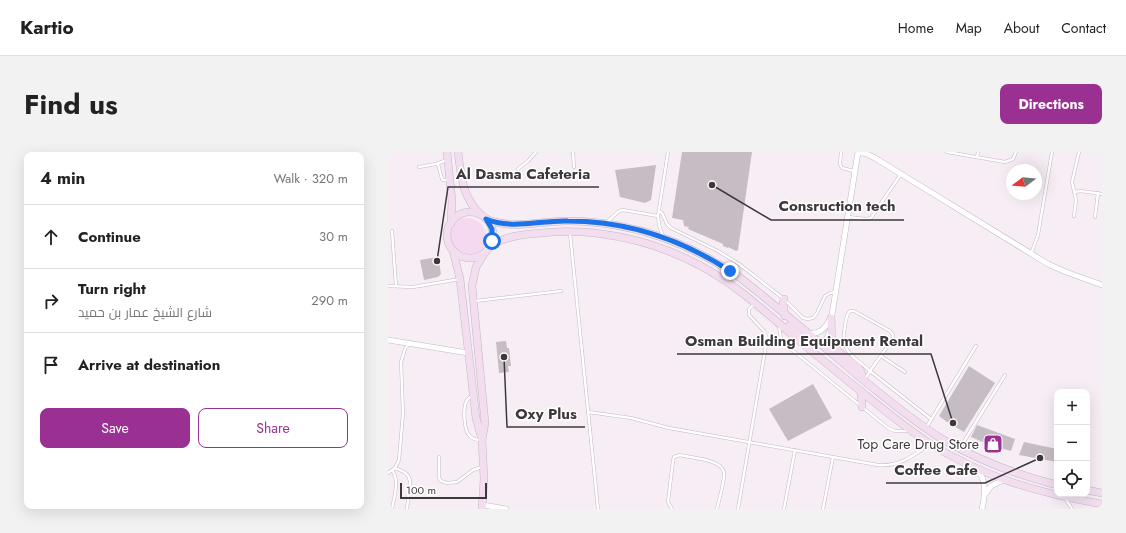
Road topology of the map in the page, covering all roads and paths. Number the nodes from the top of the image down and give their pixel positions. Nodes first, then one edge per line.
1 (447, 152) edge
2 (458, 152) edge
3 (536, 152) edge
4 (573, 152) edge
5 (668, 152) edge
6 (841, 152) edge
7 (947, 152) edge
8 (978, 152) edge
9 (1016, 152) edge
10 (1052, 152) edge
11 (1079, 152) edge
12 (977, 157) junction
13 (448, 160) junction
14 (438, 164) junction
15 (419, 167) dead end
16 (574, 167) dead end
17 (518, 169) dead end
18 (855, 171) junction
19 (901, 174) junction
20 (450, 180) junction
21 (1074, 192) junction
22 (1098, 193) junction
23 (1102, 194) edge
24 (659, 211) junction
25 (658, 216) junction
26 (1074, 216) dead end
27 (484, 217) junction
28 (847, 217) junction
29 (1095, 217) dead end
30 (451, 223) junction
31 (605, 224) junction
32 (392, 231) dead end
33 (570, 232) junction
34 (664, 237) junction
35 (488, 249) junction
36 (453, 250) junction
37 (1031, 254) junction
38 (460, 279) junction
39 (1102, 285) edge
40 (388, 286) edge
41 (396, 286) junction
42 (562, 291) dead end
43 (835, 292) junction
44 (784, 299) junction
45 (473, 301) junction
46 (755, 303) junction
47 (763, 310) junction
48 (785, 316) junction
49 (831, 318) junction
50 (778, 323) junction
51 (806, 332) junction
52 (388, 340) edge
53 (410, 344) junction
54 (820, 344) junction
55 (976, 346) dead end
56 (468, 353) junction
57 (881, 356) junction
58 (870, 371) junction
59 (905, 372) dead end
60 (1005, 375) dead end
61 (863, 380) junction
62 (860, 391) junction
63 (473, 395) junction
64 (862, 407) junction
65 (588, 412) junction
66 (932, 419) junction
67 (926, 428) junction
68 (910, 430) junction
69 (482, 440) junction
70 (749, 442) junction
71 (930, 444) junction
72 (960, 449) junction
73 (794, 450) junction
74 (440, 457) dead end
75 (833, 457) junction
76 (484, 466) junction
77 (395, 468) junction
78 (978, 469) junction
79 (392, 470) junction
80 (388, 472) edge
81 (1002, 480) junction
82 (1054, 484) edge
83 (1090, 491) edge
84 (1102, 493) edge
85 (984, 496) junction
86 (1065, 498) junction
87 (1102, 504) edge
88 (482, 507) edge
89 (392, 509) edge
90 (407, 509) edge
91 (506, 509) edge
92 (598, 509) edge
93 (672, 509) edge
94 (718, 509) edge
95 (738, 509) edge
96 (784, 509) edge
97 (823, 509) edge
98 (982, 509) edge
99 (1072, 509) edge

1 - 13 street
2 - 27 street
3 - 17 lane
4 - 16 lane
5 - 24 lane
6 - 18 lane
7 - 12 lane
8 - 12 lane
9 - 12 lane
10 - 37 lane
11 - 21 lane
13 - 14 lane
13 - 20 street
14 - 15 lane
14 - 20 lane
18 - 19 street
18 - 28 street
19 - 28 lane
19 - 37 street
20 - 30 street
21 - 22 lane
21 - 26 lane
22 - 23 lane
22 - 29 lane
24 - 25 lane
24 - 44 lane
25 - 31 lane
25 - 34 lane
27 - 30 street
27 - 31 street
27 - 35 street
28 - 43 street
30 - 36 street
31 - 34 street
32 - 41 lane
33 - 35 street
33 - 46 street
33 - 65 lane
34 - 48 street
35 - 36 street
35 - 45 street
36 - 38 street
37 - 39 street
38 - 41 lane
38 - 56 street
40 - 41 lane
42 - 45 lane
43 - 44 lane
43 - 49 street
44 - 48 street
45 - 69 street
46 - 47 street
46 - 70 lane
47 - 50 street
47 - 54 street
48 - 51 street
49 - 51 street
49 - 54 street
49 - 61 street
50 - 62 street
50 - 64 lane
51 - 54 street
52 - 53 street
53 - 56 street
53 - 77 lane
54 - 61 street
55 - 66 lane
56 - 63 street
57 - 58 lane
57 - 58 lane
57 - 59 lane
58 - 61 lane
58 - 66 lane
60 - 72 lane
61 - 67 street
62 - 64 street
62 - 68 street
63 - 69 street
63 - 69 lane
64 - 68 lane
65 - 70 lane
65 - 92 lane
66 - 67 lane
67 - 72 street
68 - 71 street
69 - 76 street
70 - 73 lane
70 - 95 lane
71 - 75 lane
71 - 78 street
72 - 82 street
73 - 75 lane
73 - 96 lane
74 - 76 lane
75 - 97 lane
76 - 88 street
77 - 79 lane
77 - 90 lane
78 - 81 street
78 - 85 street
79 - 80 lane
79 - 89 lane
81 - 85 street
81 - 86 street
83 - 84 street
85 - 98 street
86 - 87 street
86 - 99 lane
88 - 91 street
93 - 94 lane

